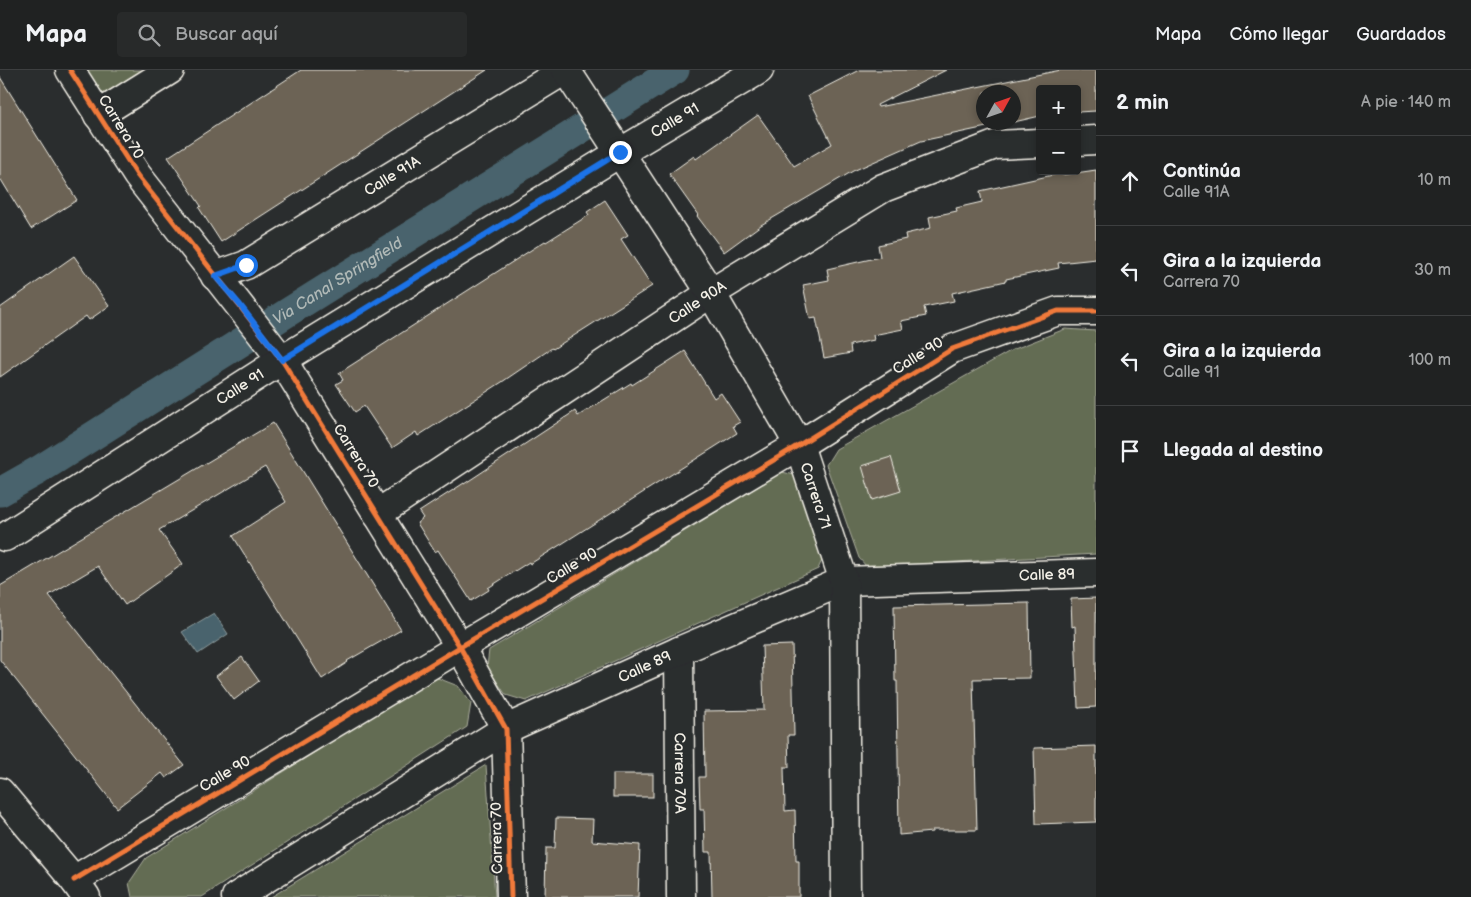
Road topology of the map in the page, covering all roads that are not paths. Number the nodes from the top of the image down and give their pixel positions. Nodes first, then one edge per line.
1 (70, 70) edge
2 (170, 70) edge
3 (759, 70) edge
4 (570, 76) edge
5 (98, 115) junction
6 (1096, 140) edge
7 (1081, 141) edge
8 (614, 143) junction
9 (1036, 143) edge
10 (215, 276) junction
11 (711, 293) junction
12 (1096, 311) edge
13 (274, 349) junction
14 (798, 445) junction
15 (377, 514) junction
16 (5, 537) dead end
17 (1096, 573) edge
18 (844, 581) junction
19 (460, 646) junction
20 (679, 651) junction
21 (506, 729) junction
22 (0, 792) edge
23 (80, 888) edge
24 (236, 897) edge
25 (511, 897) edge
26 (680, 897) edge
27 (846, 897) edge

1 - 5 street, Carrera 70
2 - 5 street
3 - 8 street, Calle 91
4 - 8 street, Carrera 71
4 - 10 street, Calle 91A
5 - 10 street, Carrera 70
6 - 7 street
8 - 11 street, Carrera 71
8 - 13 street, Calle 91
9 - 11 street, Calle 90A
10 - 13 street, Carrera 70
11 - 14 street, Carrera 71
11 - 15 street, Calle 90A
12 - 14 street, Calle 90
13 - 15 street, Carrera 70
13 - 16 street, Calle 91
14 - 18 street, Carrera 71
14 - 19 street, Calle 90
15 - 19 street, Carrera 70
17 - 18 street, Calle 89
18 - 20 street, Calle 89
18 - 27 street, Carrera 71
19 - 21 street, Carrera 70
19 - 23 street, Calle 90
20 - 21 street, Calle 89
20 - 26 street, Carrera 70A
21 - 24 street, Calle 89
21 - 25 street, Carrera 70
22 - 23 street

